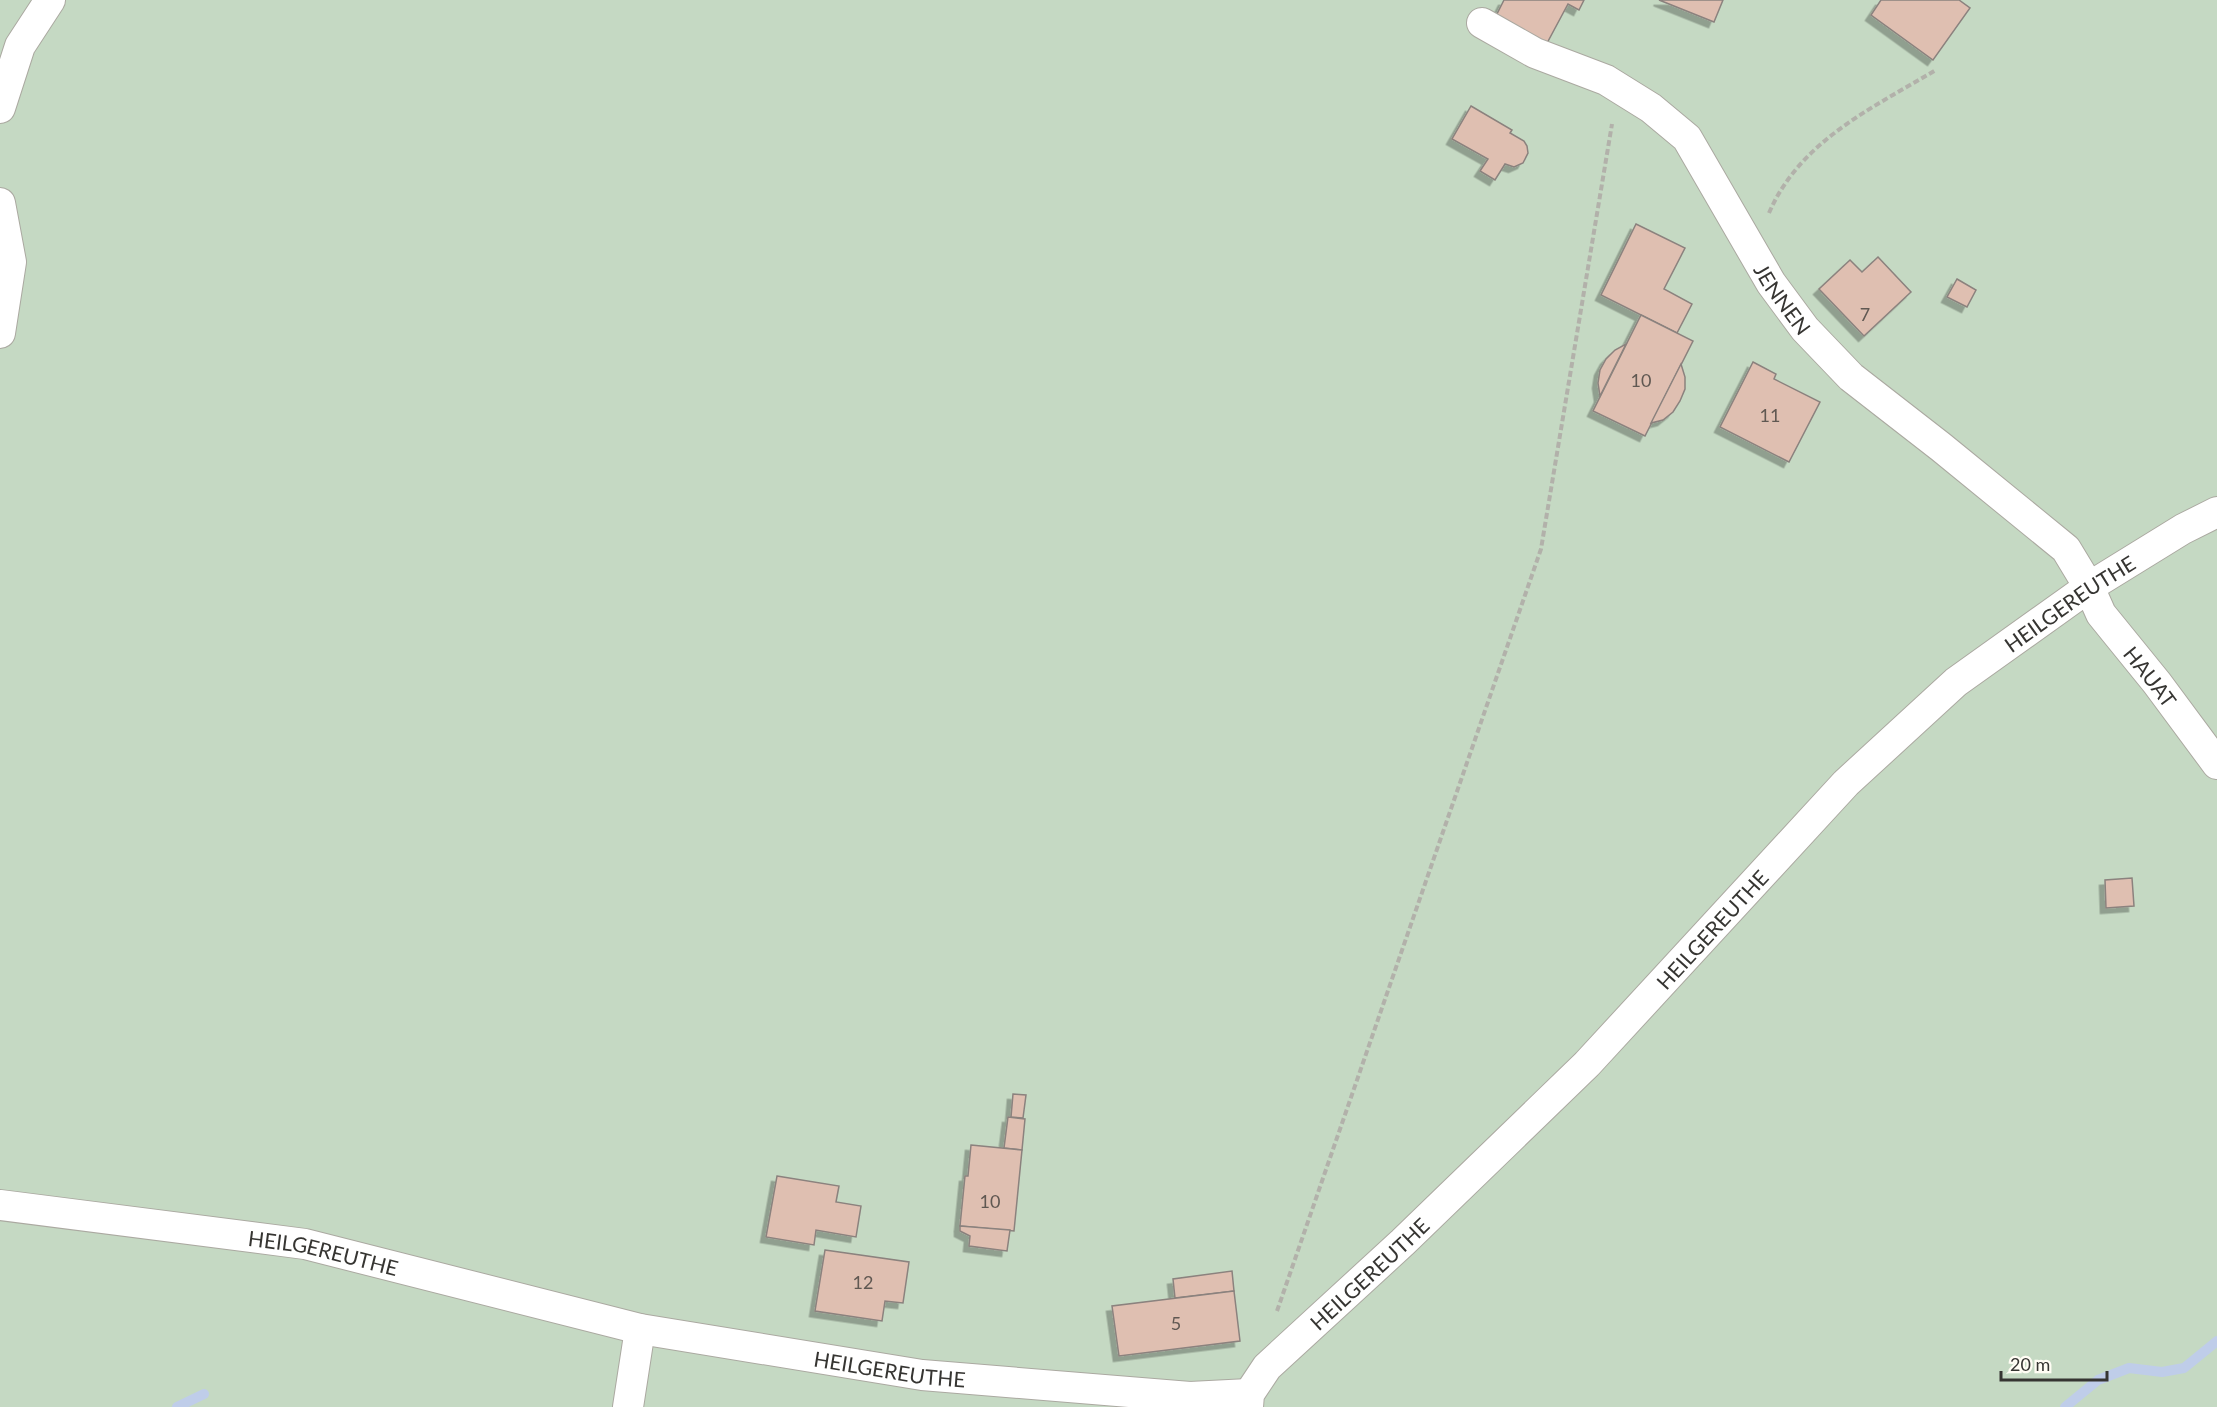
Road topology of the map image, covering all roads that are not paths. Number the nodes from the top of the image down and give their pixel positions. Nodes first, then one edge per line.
1 (50, 0) edge
2 (1482, 23) dead end
3 (0, 108) edge
4 (0, 203) edge
5 (0, 333) edge
6 (2217, 512) edge
7 (2089, 587) junction
8 (2217, 764) edge
9 (0, 1205) edge
10 (640, 1329) junction
11 (1248, 1400) edge
12 (628, 1407) edge

1 - 3 street
2 - 7 street, JENNEN
4 - 5 street
6 - 7 street, HEILGEREUTHE
7 - 8 street, HAUAT
7 - 11 street, HEILGEREUTHE
9 - 10 street, HEILGEREUTHE
10 - 11 street, HEILGEREUTHE
10 - 12 street

